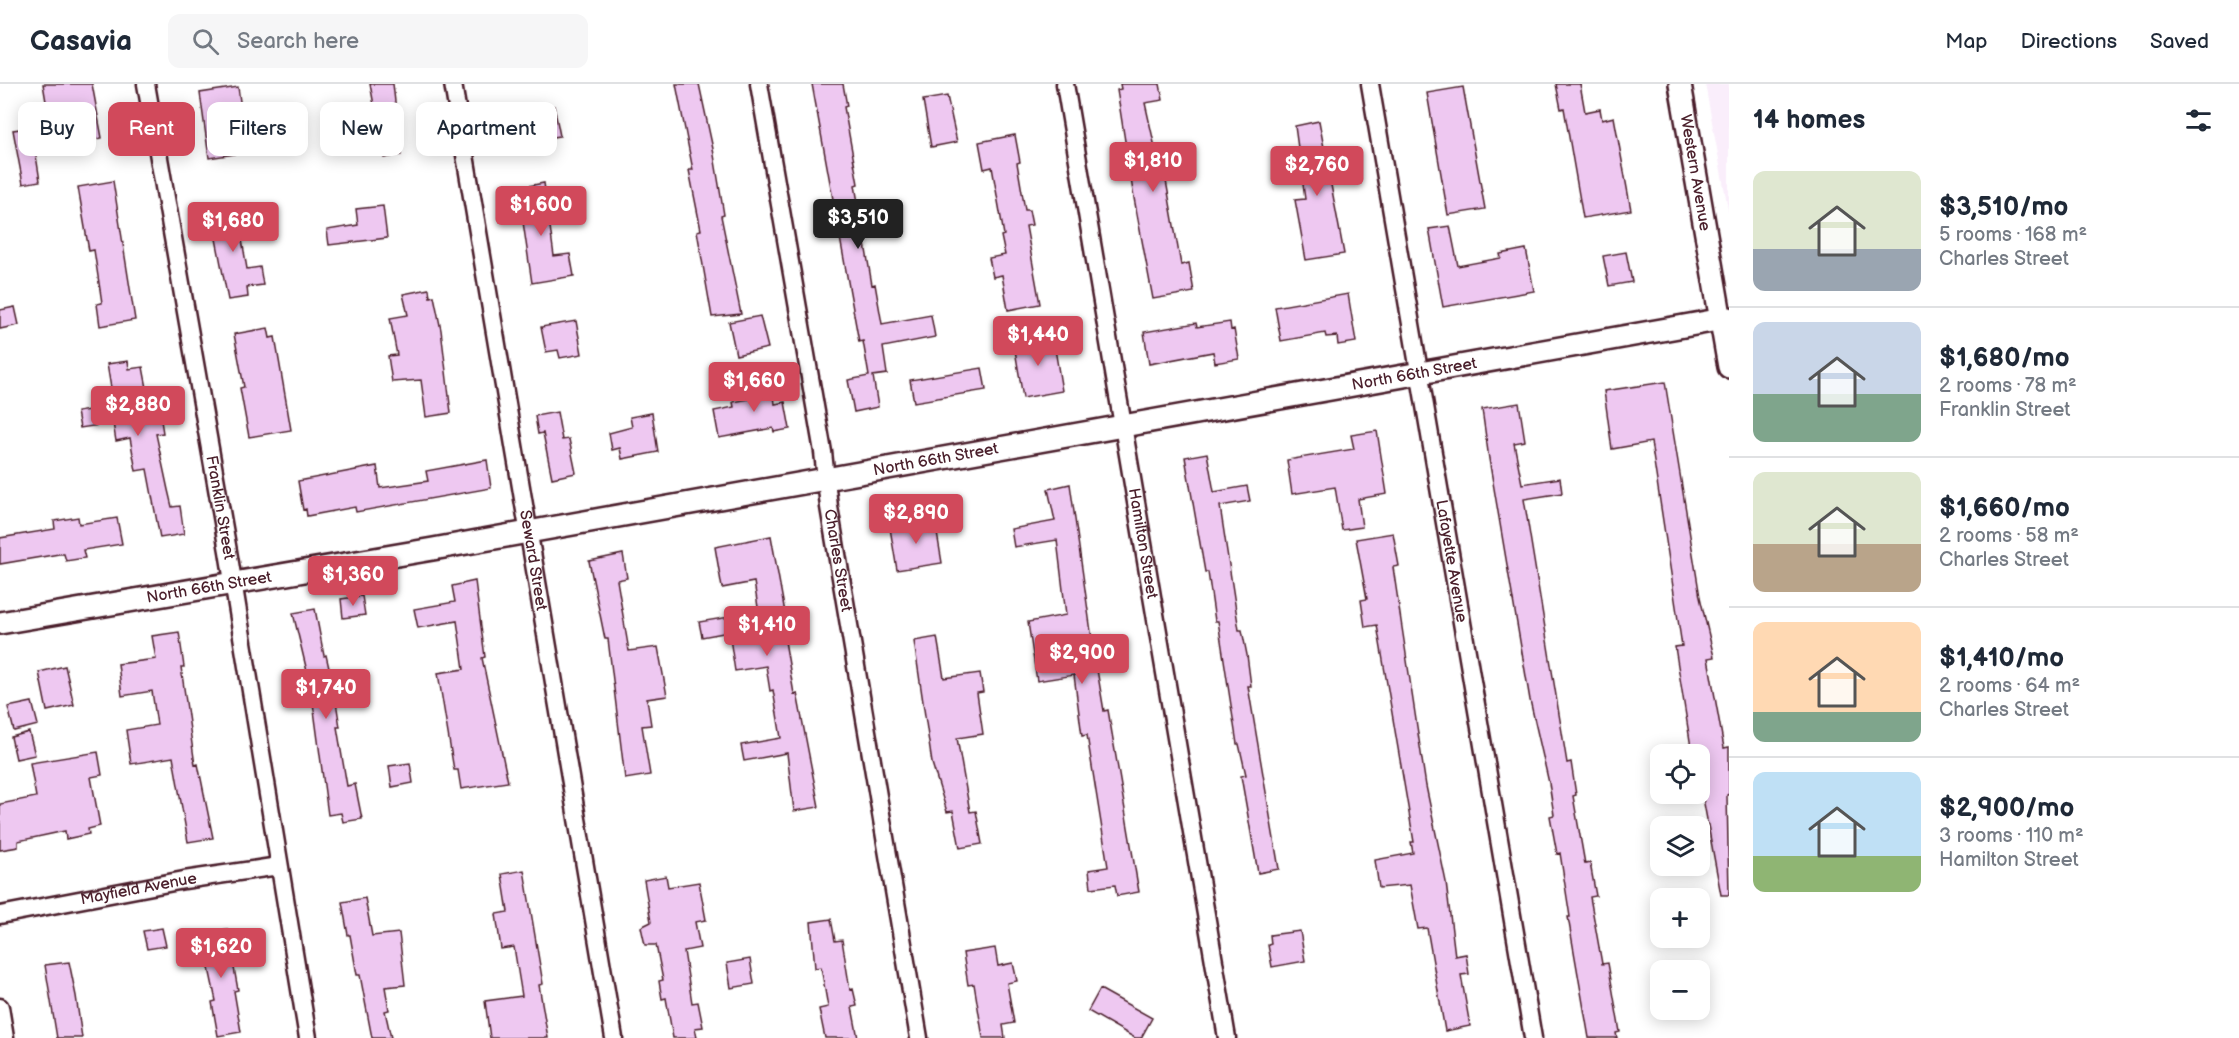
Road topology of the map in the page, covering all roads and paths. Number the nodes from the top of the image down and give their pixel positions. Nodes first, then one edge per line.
1 (146, 84) edge
2 (453, 84) edge
3 (759, 84) edge
4 (1065, 84) edge
5 (1370, 84) edge
6 (1680, 84) edge
7 (1725, 319) edge
8 (1729, 367) edge
9 (1420, 374) junction
10 (1123, 426) junction
11 (826, 478) junction
12 (528, 531) junction
13 (232, 583) junction
14 (0, 623) edge
15 (279, 866) junction
16 (0, 915) edge
17 (0, 1007) edge
18 (5, 1038) edge
19 (308, 1038) edge
20 (614, 1038) edge
21 (919, 1038) edge
22 (1227, 1038) edge
23 (1533, 1038) edge

1 - 13 street, Franklin Street
2 - 12 street, Seward Street
3 - 11 street, Charles Street
4 - 10 street, Hamilton Street
5 - 9 street, Lafayette Avenue
6 - 7 street, Western Avenue
7 - 8 street, Western Avenue
7 - 9 street, North 66th Street
9 - 10 street, North 66th Street
9 - 23 street, Lafayette Avenue
10 - 11 street, North 66th Street
10 - 22 street, Hamilton Street
11 - 12 street, North 66th Street
11 - 21 street, Charles Street
12 - 13 street, North 66th Street
12 - 20 street, Seward Street
13 - 14 street, North 66th Street
13 - 15 street, Franklin Street
15 - 16 street, Mayfield Avenue
15 - 19 street, Franklin Street
17 - 18 street

